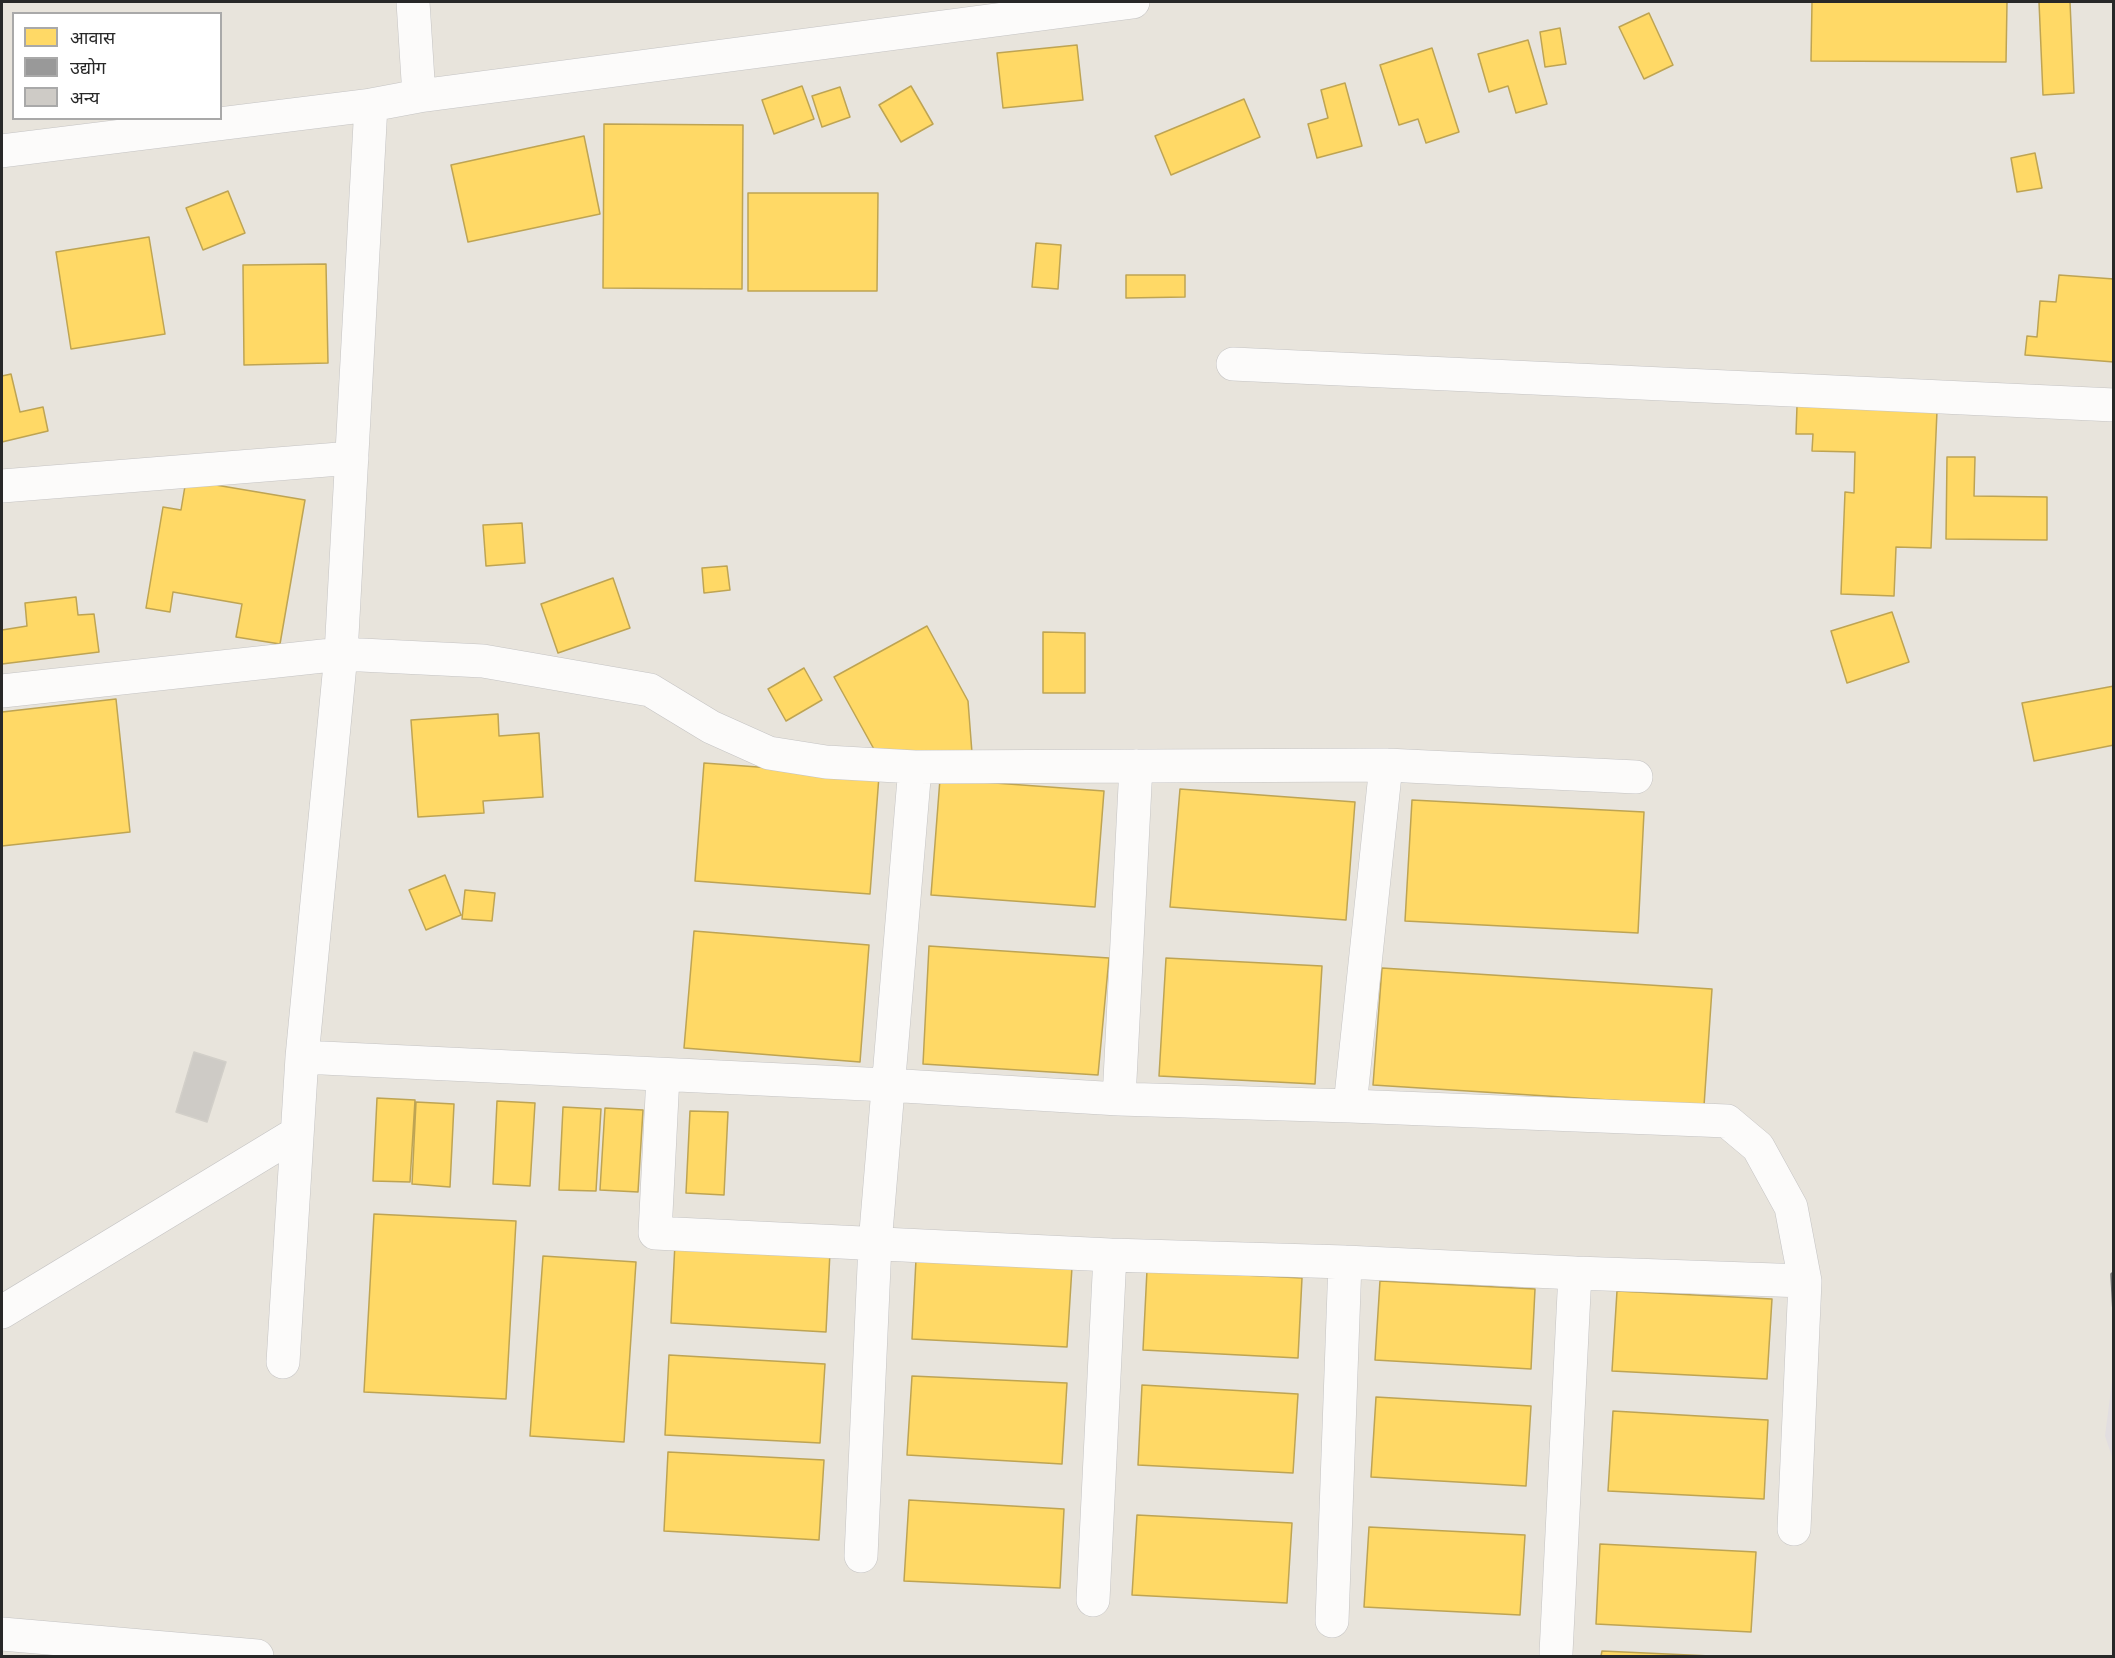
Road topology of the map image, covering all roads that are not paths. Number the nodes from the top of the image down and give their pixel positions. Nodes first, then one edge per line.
1 (413, 2) edge
2 (1134, 2) edge
3 (419, 96) junction
4 (371, 105) junction
5 (2, 151) edge
6 (1233, 364) dead end
7 (2114, 405) edge
8 (352, 458) junction
9 (2, 486) edge
10 (341, 654) junction
11 (2, 691) edge
12 (1386, 765) junction
13 (1136, 766) junction
14 (915, 767) junction
15 (1636, 777) dead end
16 (302, 1058) junction
17 (663, 1076) junction
18 (887, 1085) junction
19 (1119, 1099) junction
20 (1350, 1106) junction
21 (297, 1133) junction
22 (875, 1244) junction
23 (1110, 1256) junction
24 (1345, 1262) junction
25 (1575, 1273) junction
26 (1805, 1281) junction
27 (2, 1312) edge
28 (283, 1362) dead end
29 (1794, 1529) dead end
30 (861, 1556) dead end
31 (1093, 1600) dead end
32 (1332, 1621) dead end
33 (2, 1634) edge
34 (1556, 1653) dead end
35 (257, 1656) edge

1 - 3 street
2 - 3 street
3 - 4 street
4 - 5 street
4 - 8 street
6 - 7 street
8 - 9 street
8 - 10 street
10 - 11 street
10 - 14 street
10 - 16 street
12 - 13 street
12 - 15 street
12 - 20 street
13 - 14 street
13 - 19 street
14 - 18 street
16 - 17 street
16 - 21 street
17 - 18 street
17 - 22 street
18 - 19 street
18 - 22 street
19 - 20 street
20 - 26 street
21 - 27 street
21 - 28 street
22 - 23 street
22 - 30 street
23 - 24 street
23 - 31 street
24 - 25 street
24 - 32 street
25 - 26 street
25 - 34 street
26 - 29 street
33 - 35 street

